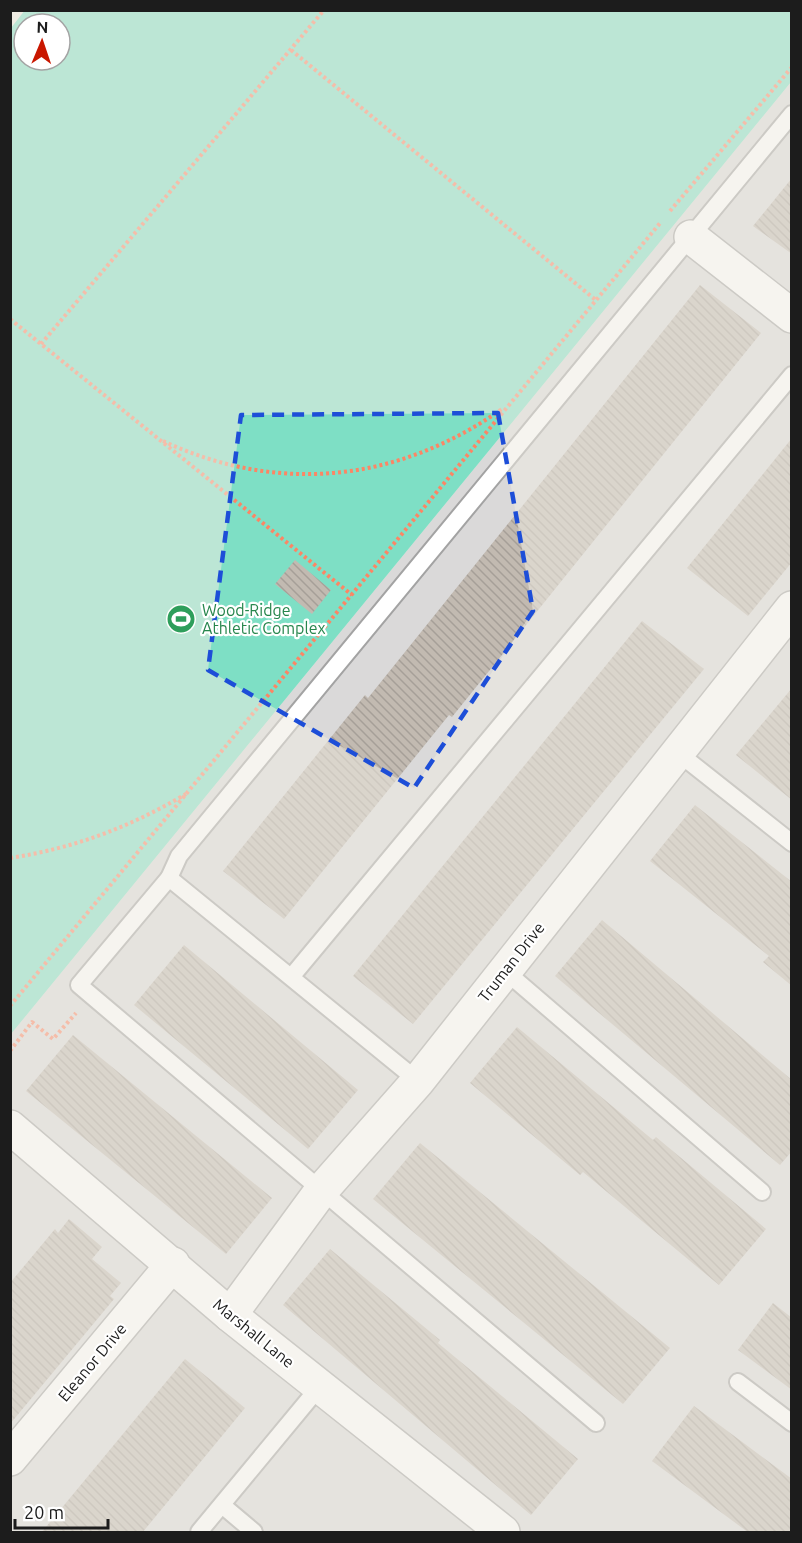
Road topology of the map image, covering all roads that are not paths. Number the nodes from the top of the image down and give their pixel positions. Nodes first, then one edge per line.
1 (792, 114) edge
2 (691, 237) junction
3 (792, 316) edge
4 (792, 375) edge
5 (792, 608) edge
6 (677, 752) junction
7 (792, 843) edge
8 (169, 878) junction
9 (504, 970) junction
10 (292, 976) junction
11 (418, 1081) junction
12 (10, 1127) edge
13 (321, 1191) junction
14 (762, 1192) dead end
15 (173, 1264) junction
16 (230, 1315) junction
17 (738, 1383) dead end
18 (320, 1386) junction
19 (792, 1422) edge
20 (596, 1423) dead end
21 (10, 1459) edge
22 (222, 1505) junction
23 (199, 1533) edge
24 (255, 1533) edge
25 (503, 1533) edge

1 - 2 lane
2 - 3 street
2 - 8 lane
4 - 10 lane
5 - 6 street, Truman Drive
6 - 7 lane
6 - 9 street, Truman Drive
8 - 10 lane
8 - 13 lane
9 - 11 street, Truman Drive
9 - 14 lane
10 - 11 lane
11 - 13 street, Truman Drive
12 - 15 street, Marshall Lane
13 - 16 street, Truman Drive
13 - 20 lane
15 - 16 street, Marshall Lane
15 - 21 street, Eleanor Drive
16 - 18 street, Marshall Lane
17 - 19 lane
18 - 22 lane
18 - 25 street, Marshall Lane
22 - 23 lane
22 - 24 lane

